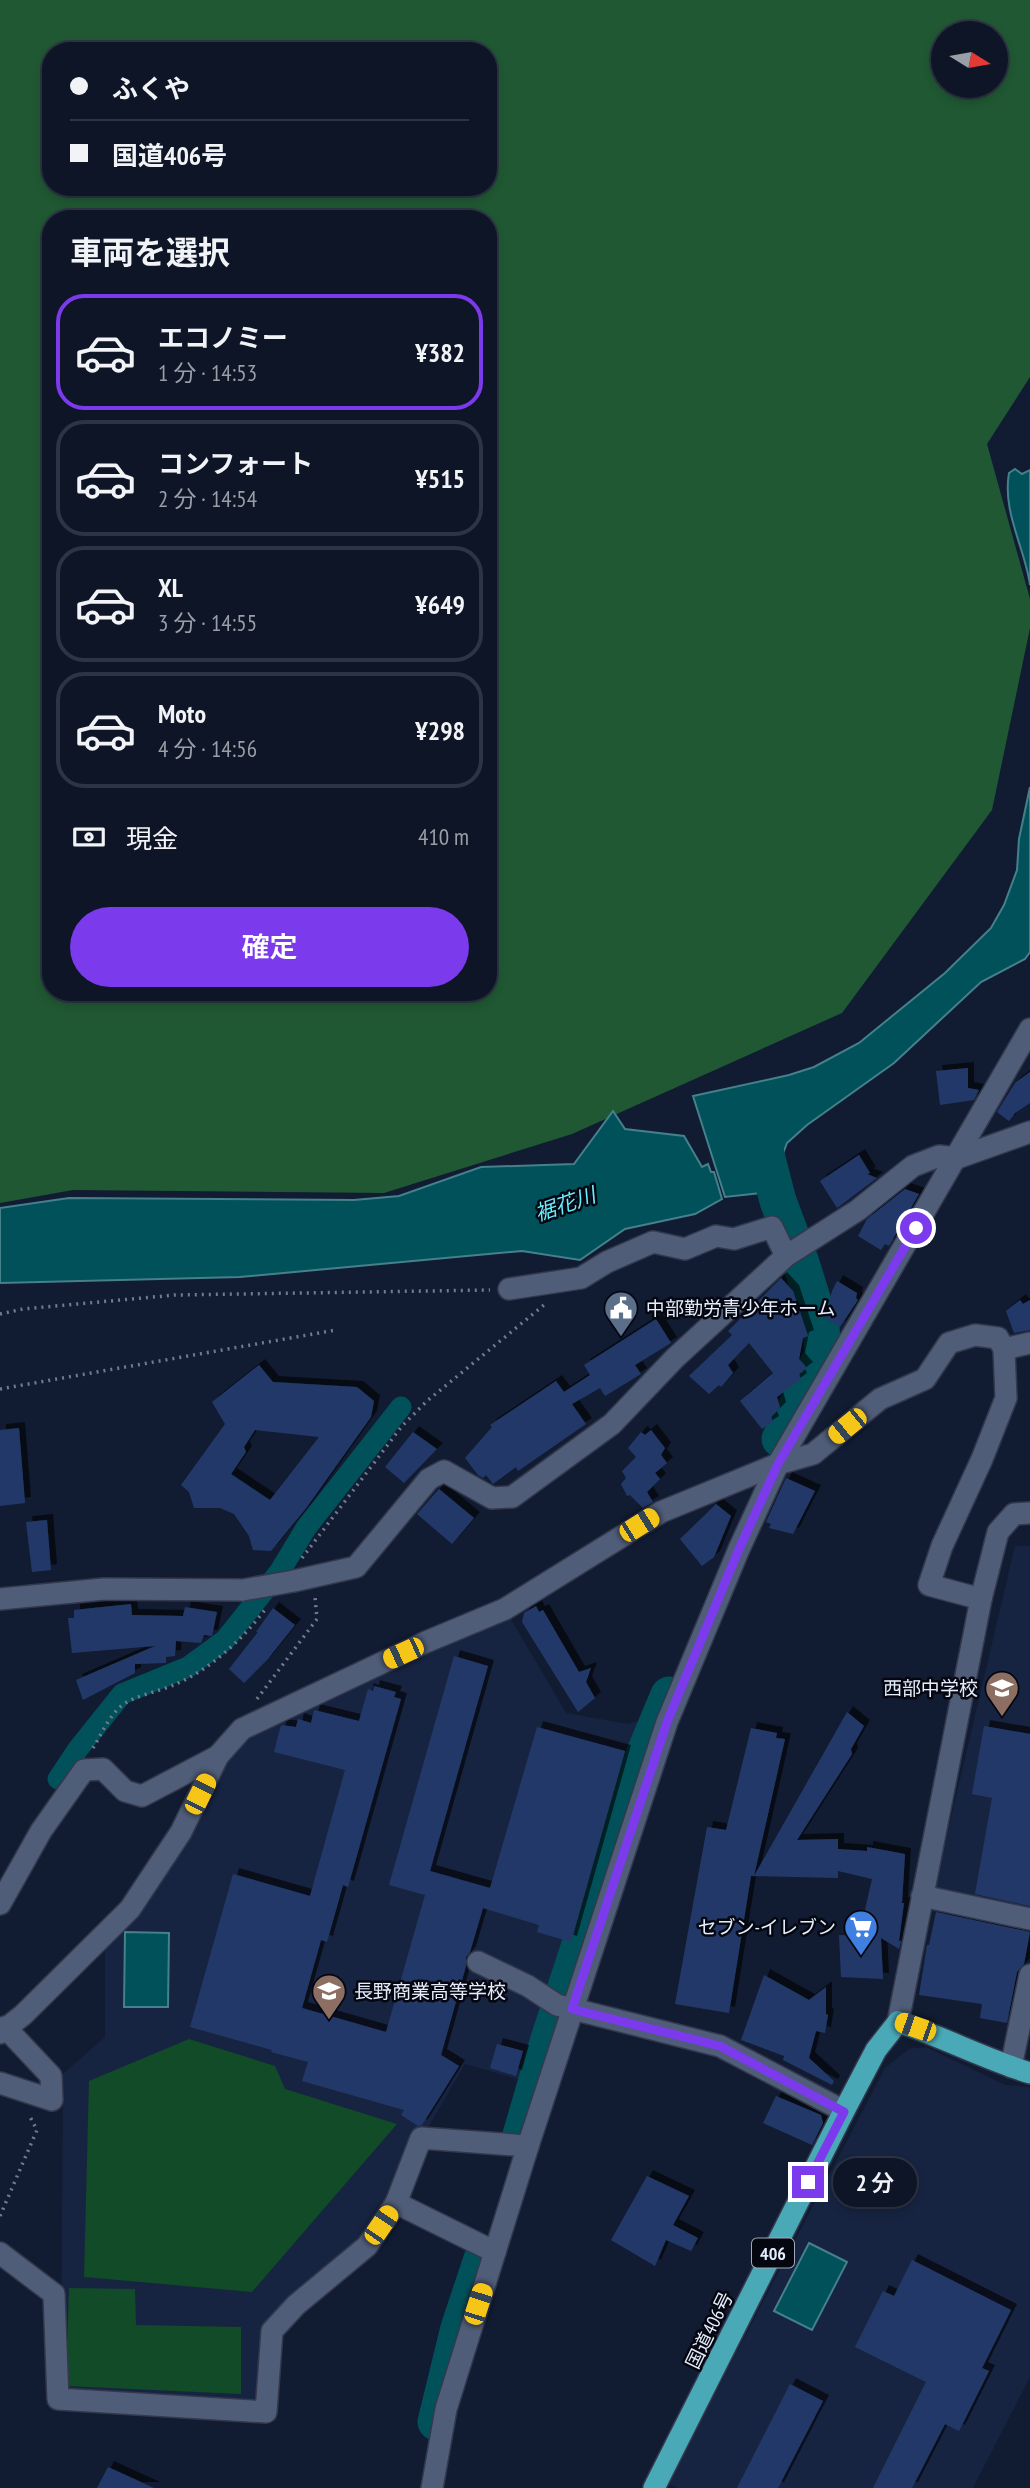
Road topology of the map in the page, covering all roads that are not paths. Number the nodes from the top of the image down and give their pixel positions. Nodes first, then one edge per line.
1 (1030, 1029) edge
2 (1030, 1132) edge
3 (957, 1158) junction
4 (786, 1256) junction
5 (509, 1289) road end
6 (1030, 1343) edge
7 (1004, 1349) junction
8 (778, 1464) junction
9 (1030, 1513) edge
10 (0, 1599) edge
11 (981, 1599) junction
12 (218, 1756) junction
13 (922, 1896) junction
14 (0, 1904) edge
15 (1030, 1919) edge
16 (478, 1962) dead end
17 (1030, 1975) edge
18 (565, 2007) junction
19 (898, 2022) junction
20 (7, 2025) edge
21 (1020, 2070) edge
22 (8, 2086) edge
23 (844, 2112) junction
24 (528, 2146) junction
25 (396, 2203) junction
26 (495, 2252) junction
27 (0, 2253) edge
28 (432, 2488) edge
29 (654, 2488) edge

1 - 3 street
2 - 3 street
3 - 4 street
3 - 8 street
4 - 5 street
4 - 10 street, bridge
6 - 7 street
7 - 8 street
7 - 11 street
8 - 12 street
8 - 18 street
9 - 11 street
11 - 13 street
12 - 14 street
12 - 20 street
13 - 15 street
13 - 19 street
16 - 18 street
17 - 21 street
18 - 23 street
18 - 24 street
19 - 21 highway
19 - 23 highway, 国道406号 / 406
20 - 22 street
23 - 29 highway, 国道406号 / 406
24 - 25 street
24 - 26 street
25 - 26 street
25 - 27 street
26 - 28 street

